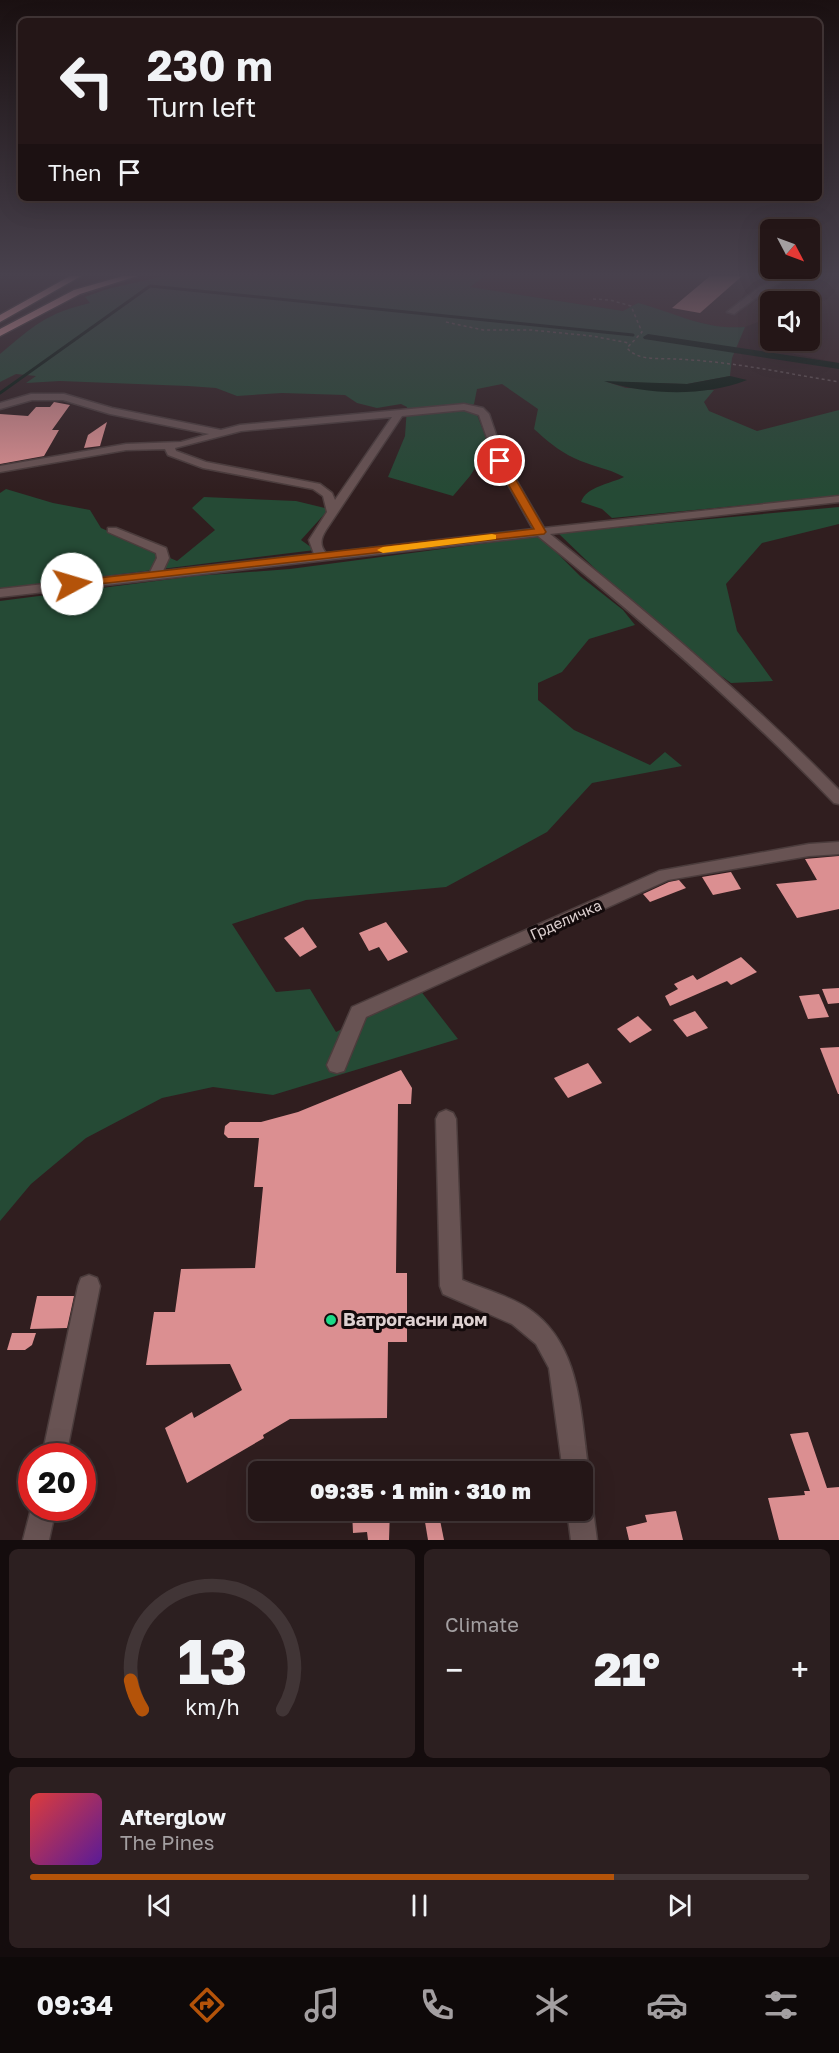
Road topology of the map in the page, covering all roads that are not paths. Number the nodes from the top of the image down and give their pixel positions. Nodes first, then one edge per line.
1 (0, 406) edge
2 (400, 412) junction
3 (219, 433) junction
4 (169, 446) junction
5 (0, 469) edge
6 (839, 499) edge
7 (333, 512) junction
8 (112, 530) dead end
9 (540, 532) junction
10 (324, 556) junction
11 (155, 575) junction
12 (0, 592) edge
13 (839, 799) edge
14 (839, 848) edge
15 (337, 1065) dead end
16 (446, 1119) dead end
17 (89, 1286) dead end
18 (57, 1443) edge
19 (574, 1461) edge
20 (40, 1521) edge
21 (581, 1521) edge
22 (36, 1540) edge
23 (584, 1540) edge

1 - 3 lane
2 - 3 lane
2 - 7 lane
2 - 9 lane
3 - 4 lane
4 - 5 lane
4 - 7 lane
6 - 9 lane
7 - 10 lane
8 - 11 lane
9 - 10 lane
9 - 13 lane
10 - 11 lane
11 - 12 lane
14 - 15 lane, Грделичка
16 - 19 lane
17 - 18 lane
20 - 22 lane
21 - 23 lane

